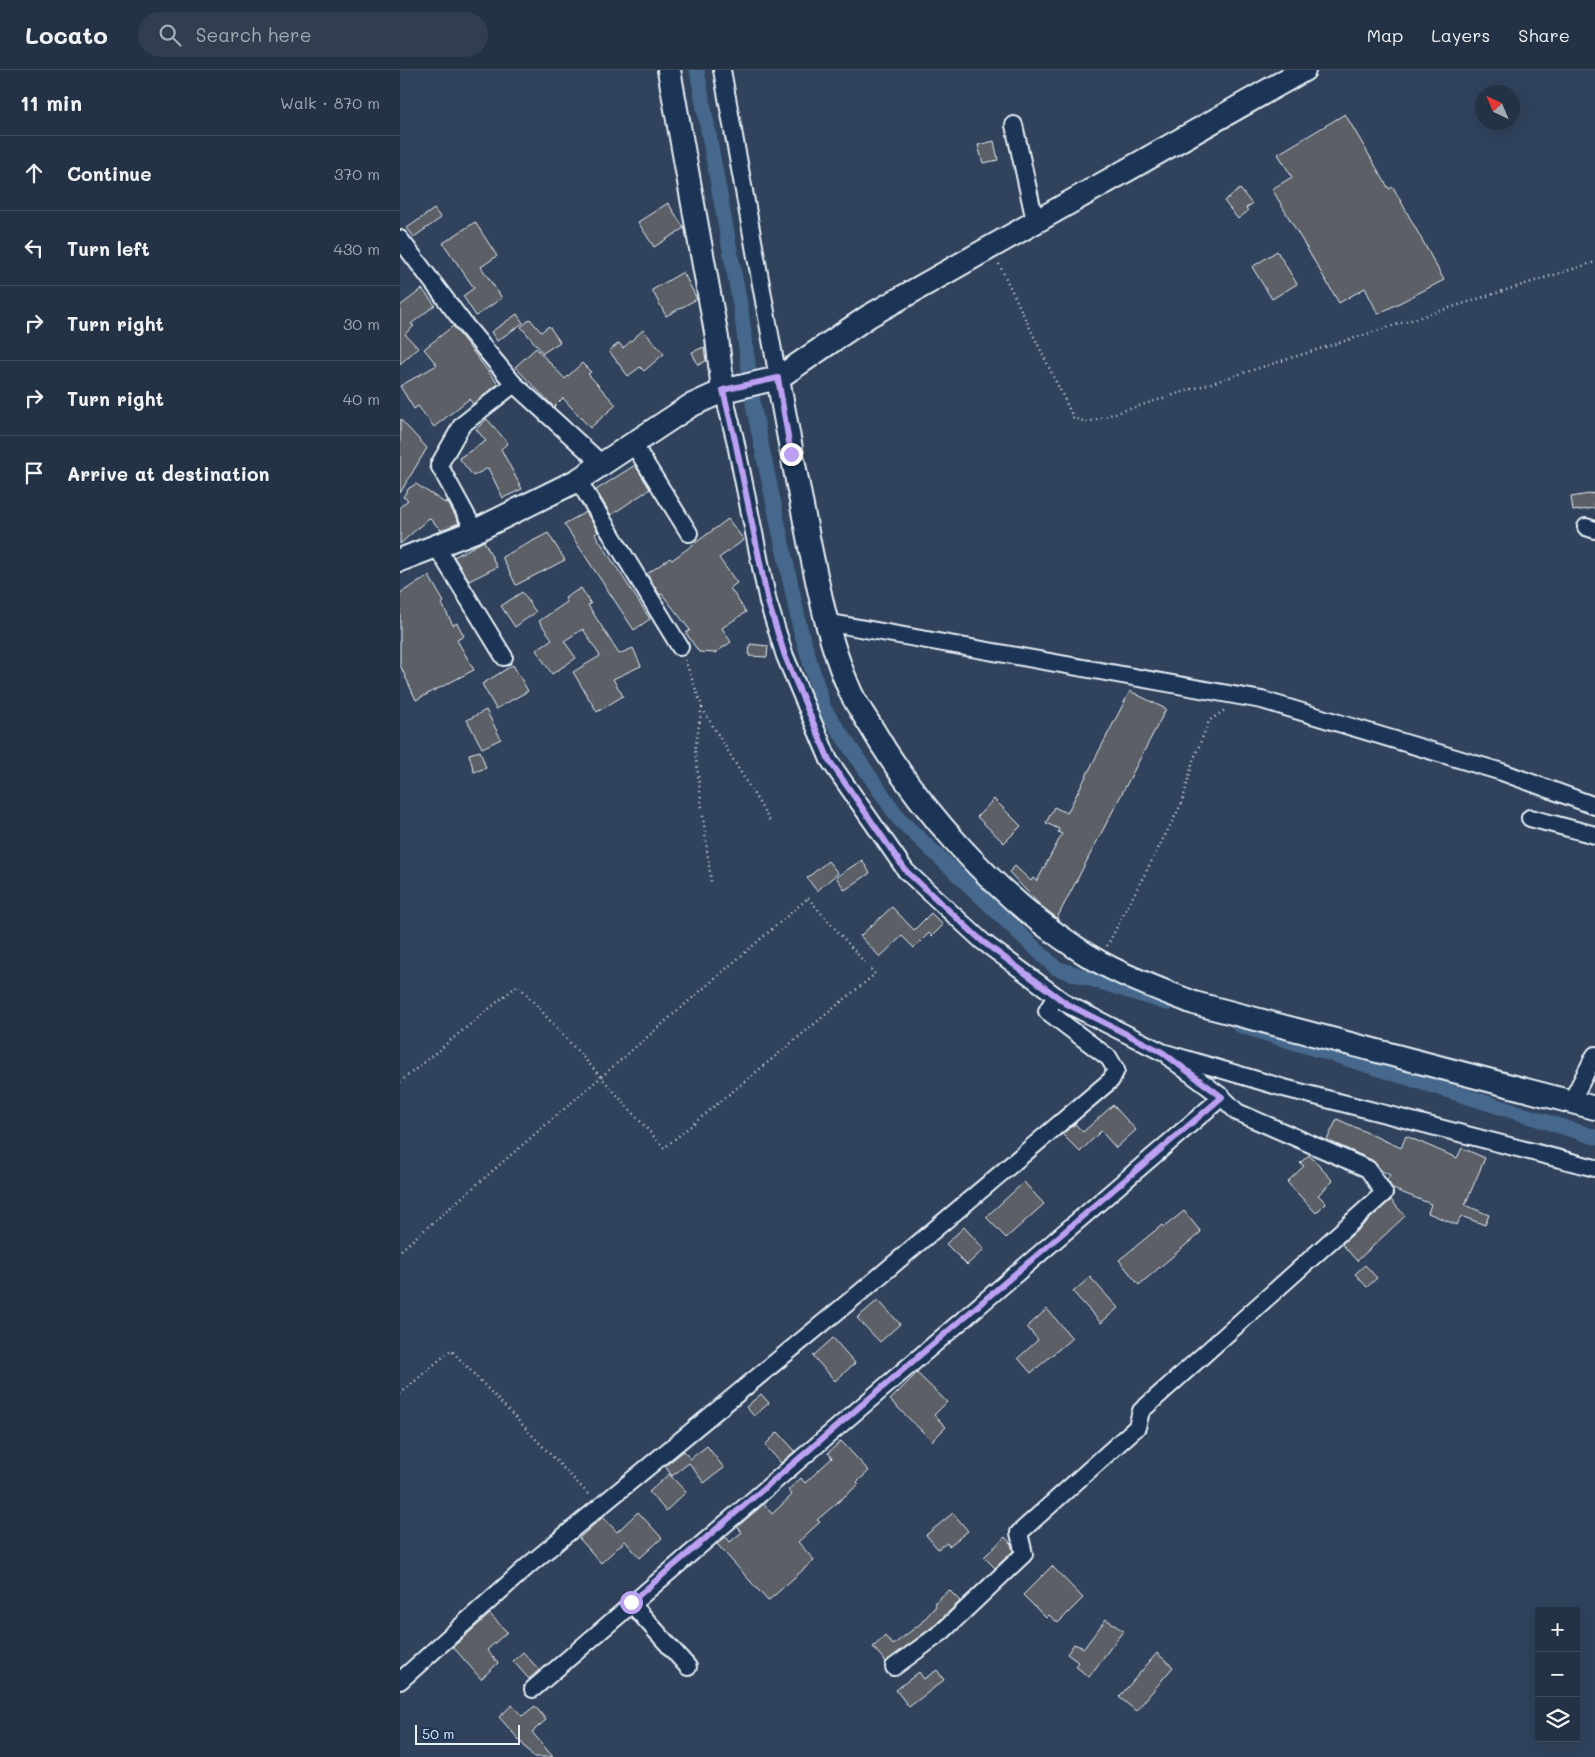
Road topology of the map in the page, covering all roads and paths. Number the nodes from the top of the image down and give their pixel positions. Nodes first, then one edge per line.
1 (669, 70) edge
2 (722, 70) edge
3 (1304, 70) edge
4 (1014, 126) dead end
5 (1035, 221) junction
6 (400, 239) edge
7 (990, 247) junction
8 (1595, 262) edge
9 (778, 378) junction
10 (514, 384) junction
11 (728, 389) junction
12 (634, 444) junction
13 (603, 465) junction
14 (578, 480) junction
15 (475, 531) junction
16 (689, 533) dead end
17 (436, 546) junction
18 (400, 560) edge
19 (826, 622) junction
20 (680, 647) joint
21 (504, 657) dead end
22 (1245, 696) junction
23 (702, 706) junction
24 (1595, 806) edge
25 (1530, 818) dead end
26 (770, 821) dead end
27 (1595, 835) edge
28 (711, 882) dead end
29 (1099, 961) junction
30 (1056, 996) junction
31 (1162, 1052) junction
32 (1595, 1055) edge
33 (601, 1076) junction
34 (400, 1082) edge
35 (1222, 1097) junction
36 (1571, 1102) junction
37 (1595, 1108) edge
38 (1595, 1168) edge
39 (400, 1251) edge
40 (400, 1394) edge
41 (600, 1506) junction
42 (631, 1602) junction
43 (688, 1667) dead end
44 (894, 1667) dead end
45 (400, 1681) edge
46 (533, 1689) dead end

1 - 11 street
2 - 9 street
3 - 5 street
4 - 5 street
5 - 7 street
6 - 10 street
7 - 8 path
7 - 9 street
9 - 11 street
9 - 19 street
10 - 13 street
10 - 15 street
11 - 12 street
11 - 30 street
12 - 13 street
12 - 16 street
13 - 14 street
14 - 15 street
14 - 20 street
15 - 17 street
17 - 18 street
17 - 21 street
19 - 22 street
19 - 29 street
20 - 23 path
22 - 24 street
22 - 29 path
23 - 26 path
23 - 28 path
25 - 27 street
29 - 36 street
30 - 31 street
30 - 41 street
31 - 35 street
31 - 38 street
32 - 36 street
33 - 33 path
33 - 34 path
33 - 39 path
35 - 42 street
35 - 44 street
36 - 37 street
40 - 41 path
41 - 45 street
42 - 43 street
42 - 46 street

